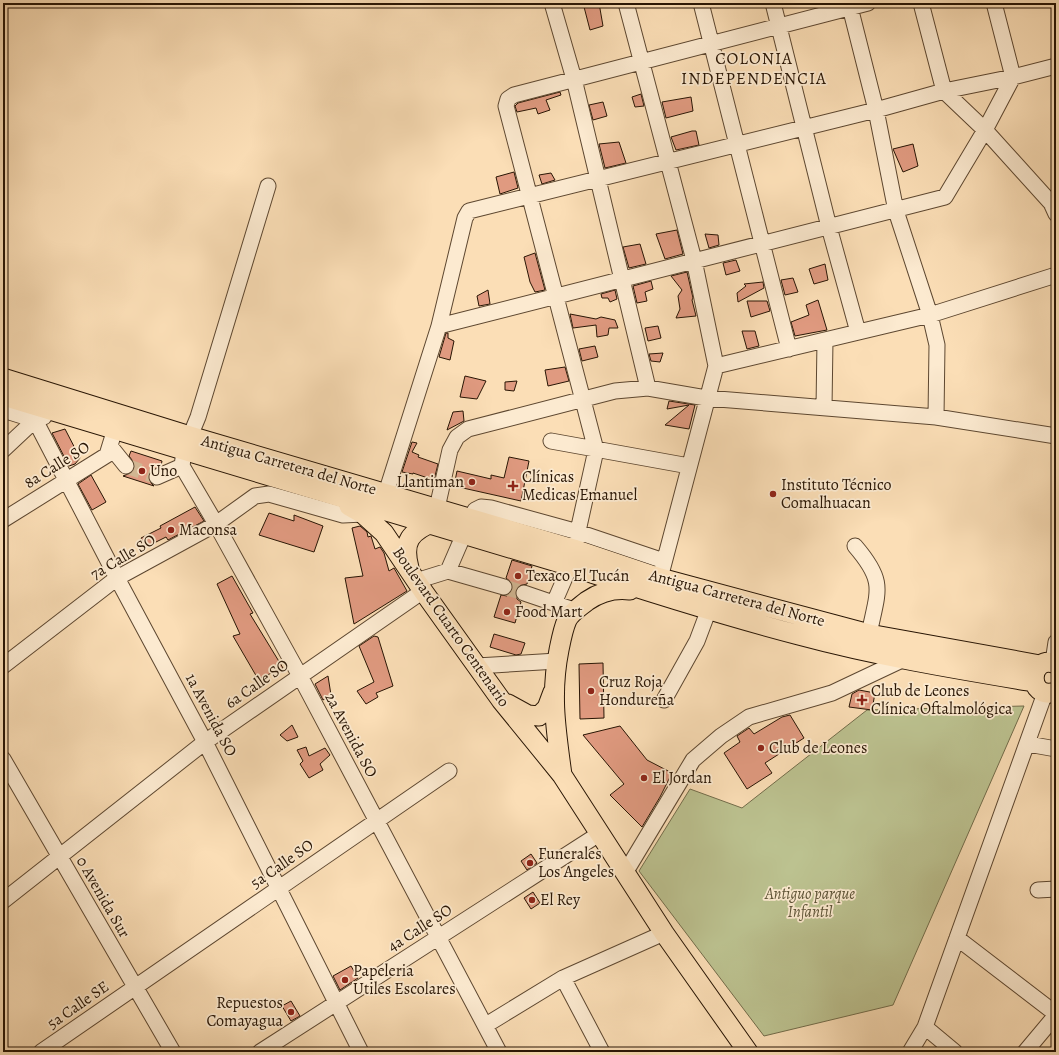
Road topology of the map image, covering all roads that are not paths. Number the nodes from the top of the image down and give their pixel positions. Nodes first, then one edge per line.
1 (552, 3) edge
2 (626, 3) edge
3 (701, 3) edge
4 (773, 3) edge
5 (868, 3) edge
6 (921, 3) edge
7 (994, 3) edge
8 (849, 6) edge
9 (779, 26) junction
10 (712, 44) junction
11 (642, 62) junction
12 (1056, 66) edge
13 (1013, 77) junction
14 (574, 79) junction
15 (944, 91) junction
16 (876, 110) junction
17 (805, 128) junction
18 (985, 130) junction
19 (737, 145) junction
20 (669, 162) junction
21 (598, 180) junction
22 (268, 186) dead end
23 (531, 196) junction
24 (896, 211) junction
25 (1056, 214) edge
26 (829, 227) junction
27 (762, 242) junction
28 (694, 260) junction
29 (1056, 274) edge
30 (622, 279) junction
31 (557, 296) junction
32 (930, 315) junction
33 (439, 326) junction
34 (858, 332) junction
35 (825, 340) junction
36 (789, 349) junction
37 (716, 366) junction
38 (3, 378) edge
39 (648, 388) junction
40 (3, 396) edge
41 (706, 398) junction
42 (584, 400) junction
43 (97, 407) junction
44 (824, 408) junction
45 (3, 410) edge
46 (58, 412) junction
47 (936, 418) junction
48 (35, 420) junction
49 (1056, 436) edge
50 (112, 437) junction
51 (551, 441) dead end
52 (3, 450) edge
53 (596, 450) junction
54 (185, 451) junction
55 (126, 466) tunnel mouth
56 (689, 466) junction
57 (157, 477) dead end
58 (66, 481) junction
59 (386, 493) junction
60 (327, 494) junction
61 (363, 514) junction
62 (439, 515) junction
63 (3, 520) edge
64 (216, 524) junction
65 (468, 526) junction
66 (855, 546) dead end
67 (574, 549) junction
68 (448, 571) junction
69 (117, 578) junction
70 (659, 578) junction
71 (417, 581) junction
72 (504, 587) tunnel mouth
73 (524, 593) tunnel mouth
74 (554, 603) junction
75 (709, 609) junction
76 (574, 610) junction
77 (869, 634) junction
78 (1056, 642) edge
79 (904, 660) junction
80 (557, 662) junction
81 (3, 666) edge
82 (477, 666) junction
83 (300, 676) junction
84 (1048, 676) edge
85 (553, 692) junction
86 (501, 700) junction
87 (664, 700) dead end
88 (205, 742) junction
89 (1028, 744) junction
90 (1056, 749) edge
91 (3, 759) edge
92 (449, 771) dead end
93 (562, 775) junction
94 (376, 821) junction
95 (599, 834) junction
96 (59, 857) junction
97 (625, 873) junction
98 (279, 888) junction
99 (1056, 889) edge
100 (1038, 890) dead end
101 (3, 901) edge
102 (664, 933) junction
103 (438, 938) junction
104 (957, 938) junction
105 (563, 978) junction
106 (135, 987) junction
107 (336, 1003) junction
108 (1056, 1014) edge
109 (486, 1025) junction
110 (925, 1027) junction
111 (41, 1052) edge
112 (173, 1052) edge
113 (260, 1052) edge
114 (361, 1052) edge
115 (499, 1052) edge
116 (602, 1052) edge
117 (748, 1052) edge
118 (910, 1052) edge
119 (956, 1052) edge
120 (1025, 1052) edge

1 - 14 street
2 - 11 street
3 - 10 street
4 - 9 street
5 - 8 street
6 - 15 street
7 - 13 street
8 - 9 street
8 - 16 street
9 - 10 street
9 - 17 street
10 - 11 street
10 - 19 street
11 - 14 street
11 - 20 street
12 - 13 street
13 - 15 street
13 - 18 street
14 - 21 street
14 - 23 street
15 - 16 street
15 - 18 street
16 - 17 street
16 - 24 street
17 - 19 street
17 - 26 street
18 - 24 street
18 - 25 street
19 - 20 street
19 - 27 street
20 - 21 street
20 - 28 street
21 - 23 street
21 - 30 street
22 - 54 street
23 - 31 street
23 - 33 street
24 - 26 street
24 - 32 street
26 - 27 street
26 - 34 street
27 - 28 street
27 - 36 street
28 - 30 street
28 - 37 street
29 - 32 street
30 - 31 street
30 - 39 street
31 - 33 street
31 - 42 street
32 - 34 street
32 - 47 street
33 - 59 street
34 - 35 street
35 - 36 street
35 - 44 street
36 - 37 street
37 - 41 street
38 - 43 main road, Antigua Carretera del Norte
39 - 41 street
39 - 42 street
40 - 46 main road, Antigua Carretera del Norte
41 - 44 street
41 - 56 street
42 - 53 street
42 - 62 street
43 - 46 main road
43 - 54 main road, Antigua Carretera del Norte
44 - 47 street
45 - 48 street
46 - 48 street
46 - 50 main road, Antigua Carretera del Norte
47 - 49 street
48 - 52 street
48 - 58 street, 1a Avenida SO
50 - 54 main road, Antigua Carretera del Norte
50 - 55 street
50 - 58 street, 8a Calle SO
51 - 53 street
53 - 56 street
53 - 67 street
54 - 57 street
54 - 59 main road, Antigua Carretera del Norte
54 - 60 main road, Antigua Carretera del Norte
54 - 64 street, 2a Avenida SO
56 - 70 street
58 - 63 street, 8a Calle SO
58 - 69 street, 1a Avenida SO
59 - 62 main road, Antigua Carretera del Norte
60 - 61 main road, Boulevard Cuarto Centenario
60 - 62 main road, Antigua Carretera del Norte
61 - 64 street, 7a Calle SO
61 - 71 main road, Boulevard Cuarto Centenario
62 - 65 main road, Antigua Carretera del Norte
62 - 65 main road, Antigua Carretera del Norte
62 - 71 main road
64 - 69 street, 7a Calle SO
64 - 83 street, 2a Avenida SO
65 - 67 main road, Antigua Carretera del Norte
65 - 68 street
66 - 77 street
67 - 70 main road, Antigua Carretera del Norte
67 - 70 street
67 - 74 street
68 - 71 street, 6a Calle SO
68 - 72 street
69 - 81 street, 7a Calle SO
69 - 88 street, 1a Avenida SO
70 - 75 main road, Antigua Carretera del Norte
70 - 76 main road
70 - 77 main road, Antigua Carretera del Norte
71 - 82 main road, Boulevard Cuarto Centenario
71 - 83 street, 6a Calle SO
73 - 74 street
74 - 76 street
75 - 79 main road, Antigua Carretera del Norte
75 - 87 street
76 - 80 main road, Boulevard Cuarto Centenario
77 - 84 main road, Antigua Carretera del Norte
78 - 84 street
79 - 84 main road, Antigua Carretera del Norte
79 - 97 street
80 - 82 street
80 - 85 main road, Boulevard Cuarto Centenario
82 - 86 main road, Boulevard Cuarto Centenario
83 - 88 street, 6a Calle SO
83 - 94 street, 2a Avenida SO
84 - 89 street
85 - 86 main road
85 - 93 main road, Boulevard Cuarto Centenario
86 - 93 main road, Boulevard Cuarto Centenario
88 - 96 street, 6a Calle SO
88 - 98 street, 1a Avenida SO
89 - 90 street
89 - 104 street
91 - 96 street, 0 Avenida Sur
92 - 94 street, 5a Calle SO
93 - 95 main road, Boulevard Cuarto Centenario
94 - 98 street, 5a Calle SO
94 - 103 street, 2a Avenida SO
95 - 97 main road, Boulevard Cuarto Centenario
95 - 103 street, 4a Calle SO
96 - 101 street, 6a Calle SO
96 - 106 street, 0 Avenida Sur
97 - 102 main road, Boulevard Cuarto Centenario
98 - 106 street, 5a Calle SO
98 - 107 street, 1a Avenida SO
99 - 100 street
102 - 105 street
102 - 117 main road, Boulevard Cuarto Centenario
103 - 107 street, 4a Calle SO
103 - 109 street, 2a Avenida SO
104 - 108 street
104 - 110 street
105 - 109 street
105 - 116 street
106 - 111 street, 5a Calle SE
106 - 112 street, 0 Avenida Sur
107 - 113 street, 4a Calle SO
107 - 114 street, 1a Avenida SO
108 - 120 street
109 - 115 street, 2a Avenida SO
110 - 118 street
110 - 119 street

